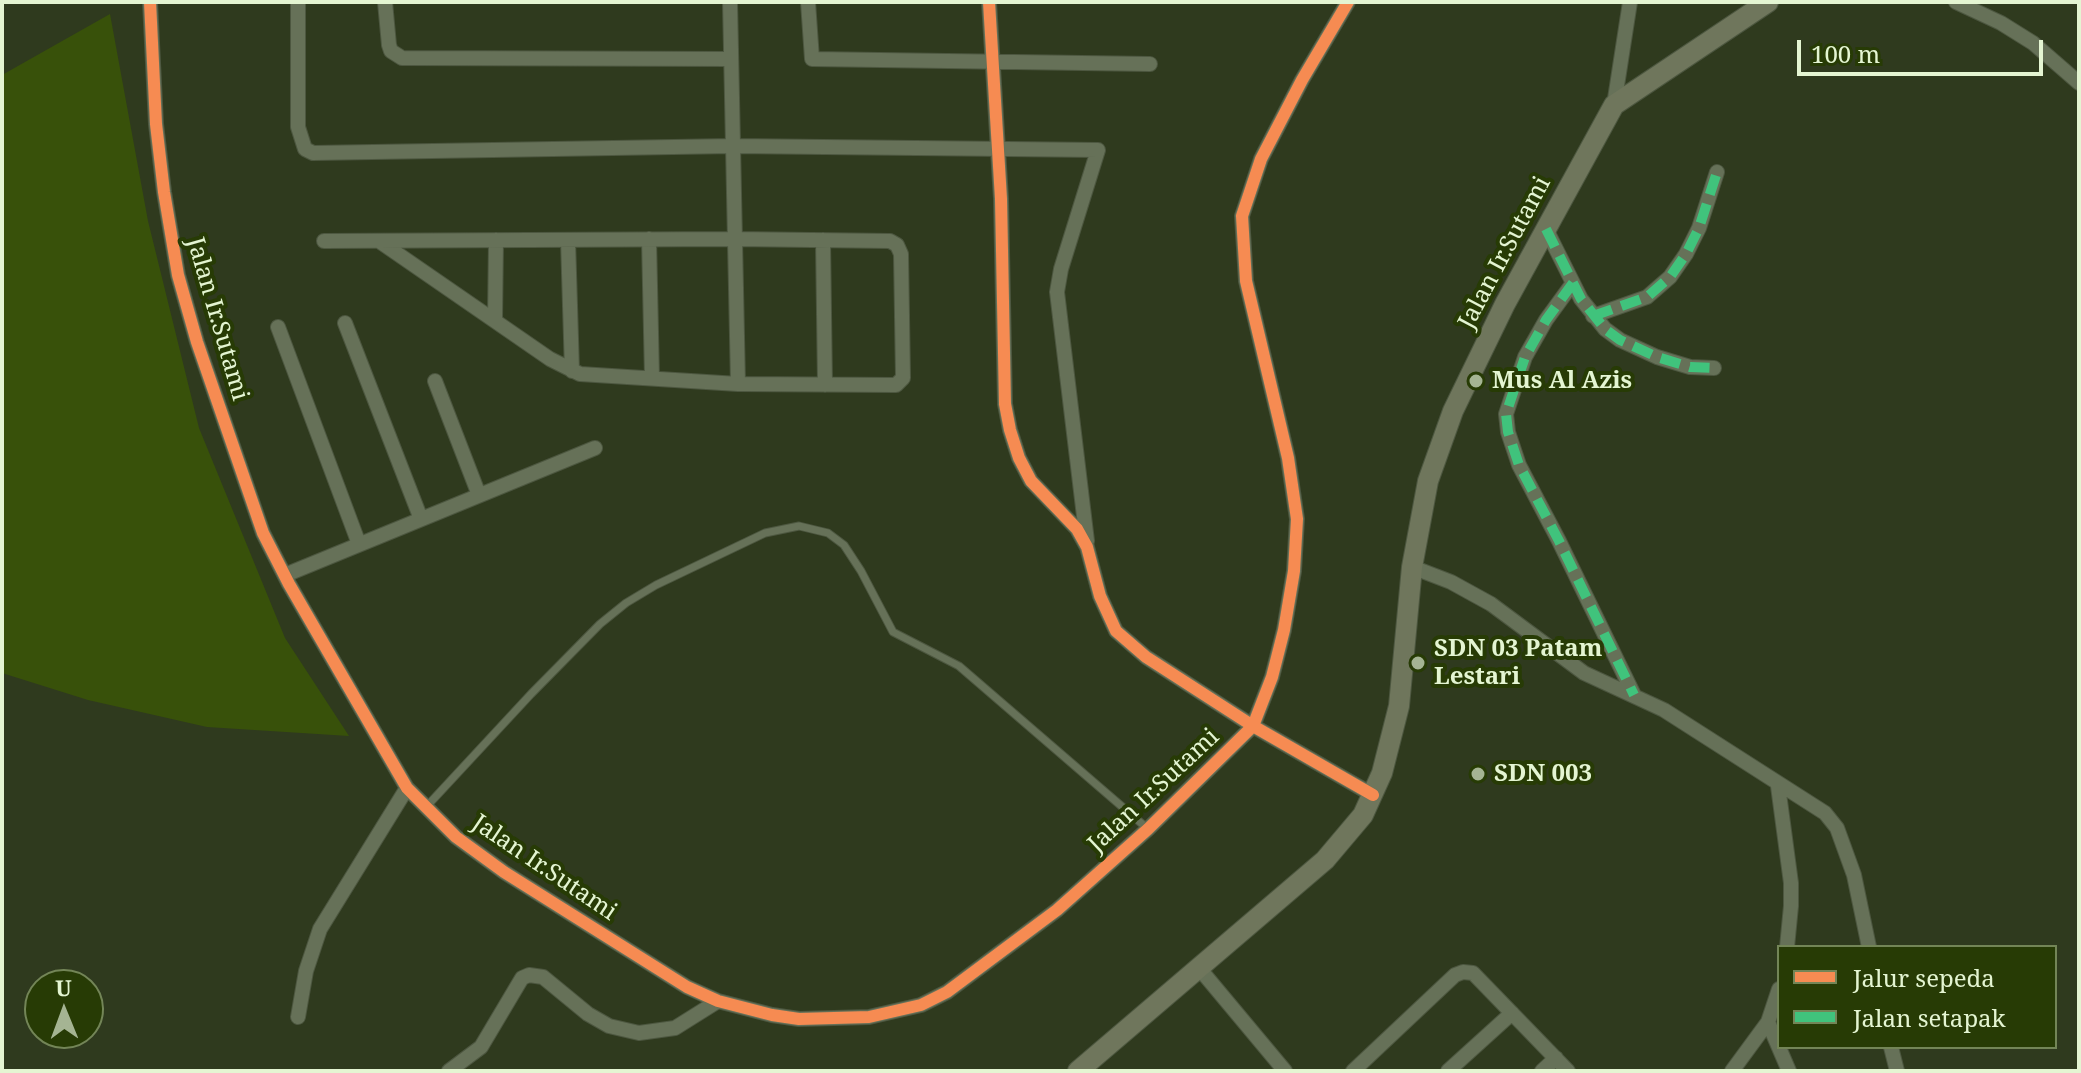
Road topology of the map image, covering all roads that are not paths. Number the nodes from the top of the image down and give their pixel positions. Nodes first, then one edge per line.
1 (150, 2) edge
2 (298, 2) edge
3 (385, 2) edge
4 (730, 2) edge
5 (808, 2) edge
6 (989, 2) edge
7 (1348, 2) edge
8 (1630, 2) edge
9 (1768, 2) edge
10 (1956, 2) edge
11 (731, 59) junction
12 (993, 63) junction
13 (1150, 64) dead end
14 (2079, 83) edge
15 (1614, 105) junction
16 (733, 146) junction
17 (998, 150) junction
18 (1717, 172) dead end
19 (1546, 229) junction
20 (649, 239) junction
21 (734, 239) junction
22 (496, 240) junction
23 (568, 240) junction
24 (823, 240) junction
25 (324, 241) dead end
26 (379, 241) junction
27 (1573, 283) junction
28 (1593, 316) junction
29 (495, 321) junction
30 (345, 323) dead end
31 (278, 327) dead end
32 (1714, 368) dead end
33 (572, 371) junction
34 (652, 378) junction
35 (435, 381) dead end
36 (738, 384) junction
37 (825, 385) junction
38 (595, 448) dead end
39 (479, 495) junction
40 (421, 519) junction
41 (359, 544) junction
42 (1087, 547) junction
43 (1412, 567) junction
44 (285, 575) junction
45 (1634, 695) junction
46 (1253, 726) junction
47 (1778, 786) junction
48 (407, 788) junction
49 (1373, 795) junction
50 (425, 808) junction
51 (1148, 829) junction
52 (1787, 945) edge
53 (1869, 945) edge
54 (1199, 968) junction
55 (1777, 995) edge
56 (718, 1001) junction
57 (1512, 1013) junction
58 (298, 1017) dead end
59 (1768, 1022) junction
60 (1777, 1043) edge
61 (1780, 1049) edge
62 (1892, 1049) edge
63 (1556, 1058) junction
64 (449, 1071) edge
65 (1078, 1071) edge
66 (1285, 1071) edge
67 (1353, 1071) edge
68 (1448, 1071) edge
69 (1542, 1071) edge
70 (1568, 1071) edge
71 (1732, 1071) edge
72 (1789, 1071) edge
73 (1897, 1071) edge

1 - 44 street, Jalan Ir.Sutami
2 - 16 street
3 - 11 street
4 - 11 street
5 - 12 street
6 - 12 street
7 - 46 street
8 - 15 street
9 - 15 street, Jalan Ir.Sutami
10 - 14 street
11 - 16 street
12 - 13 street
12 - 17 street
15 - 19 street, Jalan Ir.Sutami
16 - 17 street
16 - 21 street
17 - 42 street
17 - 42 street
18 - 28 street
19 - 27 street
19 - 43 street, Jalan Ir.Sutami
20 - 21 street
20 - 23 street
20 - 34 street
21 - 24 street
21 - 36 street
22 - 23 street
22 - 26 street
22 - 29 street
23 - 33 street
24 - 37 street
24 - 37 street
25 - 26 street
26 - 29 street
27 - 28 street
27 - 45 street
28 - 32 street
29 - 33 street
30 - 40 street
31 - 41 street
33 - 34 street
34 - 36 street
35 - 39 street
36 - 37 street
38 - 39 street
39 - 40 street
40 - 41 street
41 - 44 street
42 - 46 street
43 - 45 street
43 - 49 street, Jalan Ir.Sutami
44 - 48 street, Jalan Ir.Sutami
45 - 47 street
46 - 49 street, Jalan Ir.Sutami
46 - 51 street, Jalan Ir.Sutami
47 - 52 street
47 - 53 street
48 - 50 street, Jalan Ir.Sutami
48 - 58 street
49 - 54 street, Jalan Ir.Sutami
50 - 51 lane
50 - 56 street, Jalan Ir.Sutami
51 - 56 street, Jalan Ir.Sutami
54 - 65 street, Jalan Ir.Sutami
54 - 66 street
55 - 59 street
56 - 64 street
57 - 63 street
57 - 67 street
57 - 68 street
59 - 60 street
59 - 71 street
61 - 72 street
62 - 73 street
63 - 69 street
63 - 70 street

